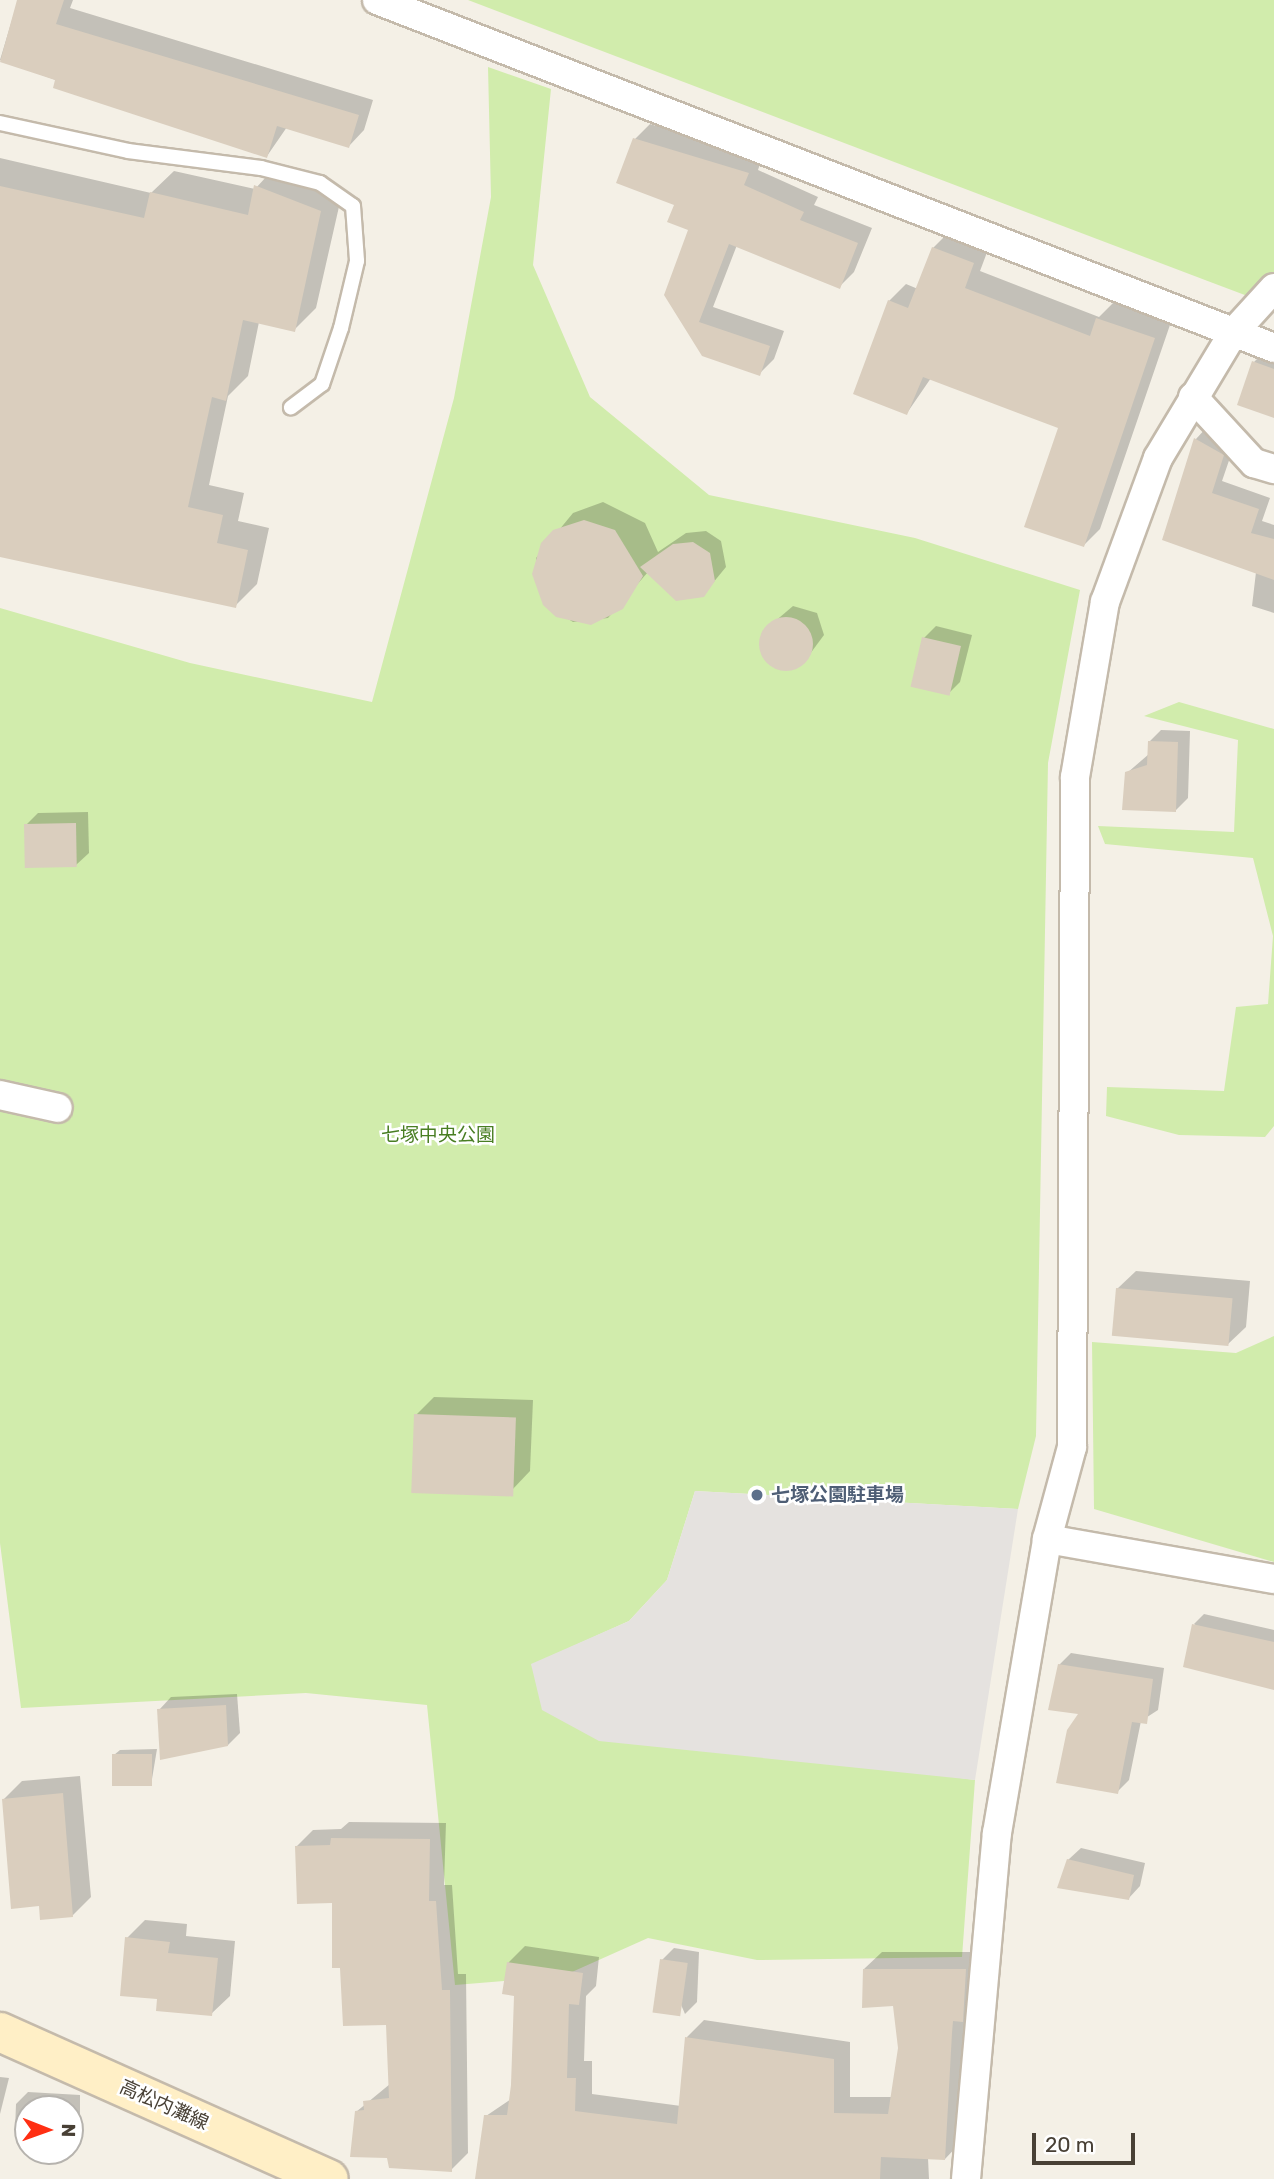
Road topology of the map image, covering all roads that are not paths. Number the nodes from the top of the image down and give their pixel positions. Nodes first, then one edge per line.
1 (377, 0) edge
2 (0, 123) edge
3 (1274, 288) edge
4 (1233, 333) junction
5 (1274, 348) edge
6 (1193, 397) junction
7 (291, 407) dead end
8 (1274, 469) edge
9 (0, 1095) edge
10 (58, 1108) dead end
11 (1047, 1539) junction
12 (1274, 1579) edge
13 (0, 2032) edge
14 (313, 2175) edge
15 (966, 2179) edge

1 - 4 street
2 - 7 lane
3 - 4 street
4 - 5 street
4 - 6 street
6 - 8 street
6 - 11 street
9 - 10 street
11 - 12 street
11 - 15 street
13 - 14 main road, 高松内灘線

